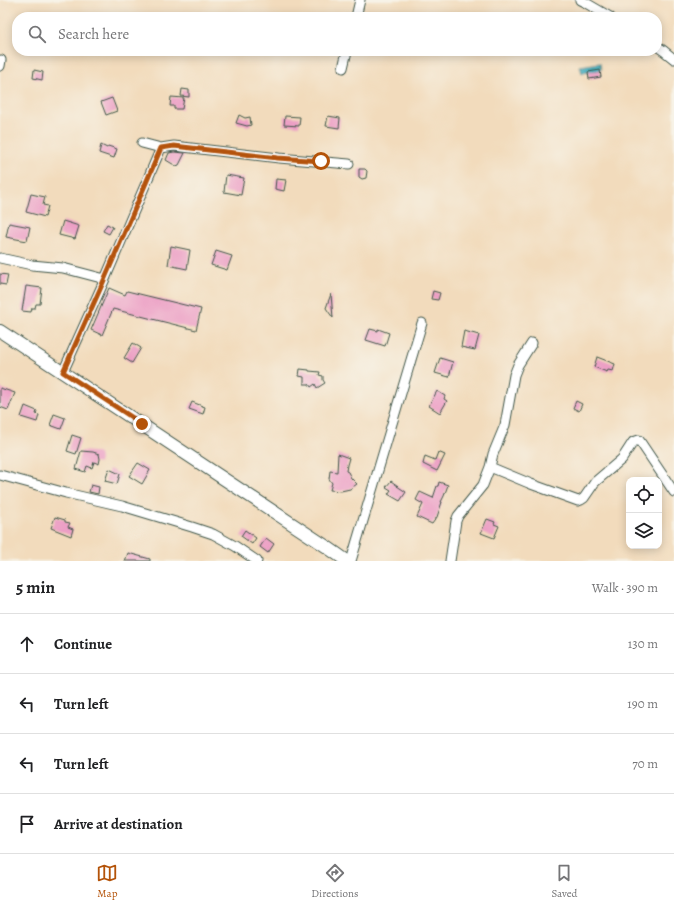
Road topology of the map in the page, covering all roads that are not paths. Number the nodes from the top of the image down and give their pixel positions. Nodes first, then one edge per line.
1 (360, 0) edge
2 (580, 0) edge
3 (357, 12) edge
4 (601, 12) edge
5 (662, 50) edge
6 (346, 56) edge
7 (674, 59) edge
8 (343, 68) dead end
9 (142, 143) dead end
10 (161, 148) junction
11 (349, 164) dead end
12 (0, 258) edge
13 (105, 278) junction
14 (422, 323) dead end
15 (0, 331) edge
16 (532, 342) dead end
17 (63, 372) junction
18 (490, 467) junction
19 (0, 475) edge
20 (674, 492) edge
21 (257, 561) edge
22 (347, 561) edge
23 (351, 561) edge
24 (450, 561) edge

1 - 3 street
2 - 4 street
5 - 7 street
6 - 8 street
9 - 10 street
10 - 11 street
10 - 13 street
12 - 13 street
13 - 17 street
14 - 23 street
15 - 17 main road
16 - 18 street
17 - 22 main road
18 - 20 street
18 - 24 street
19 - 21 street

